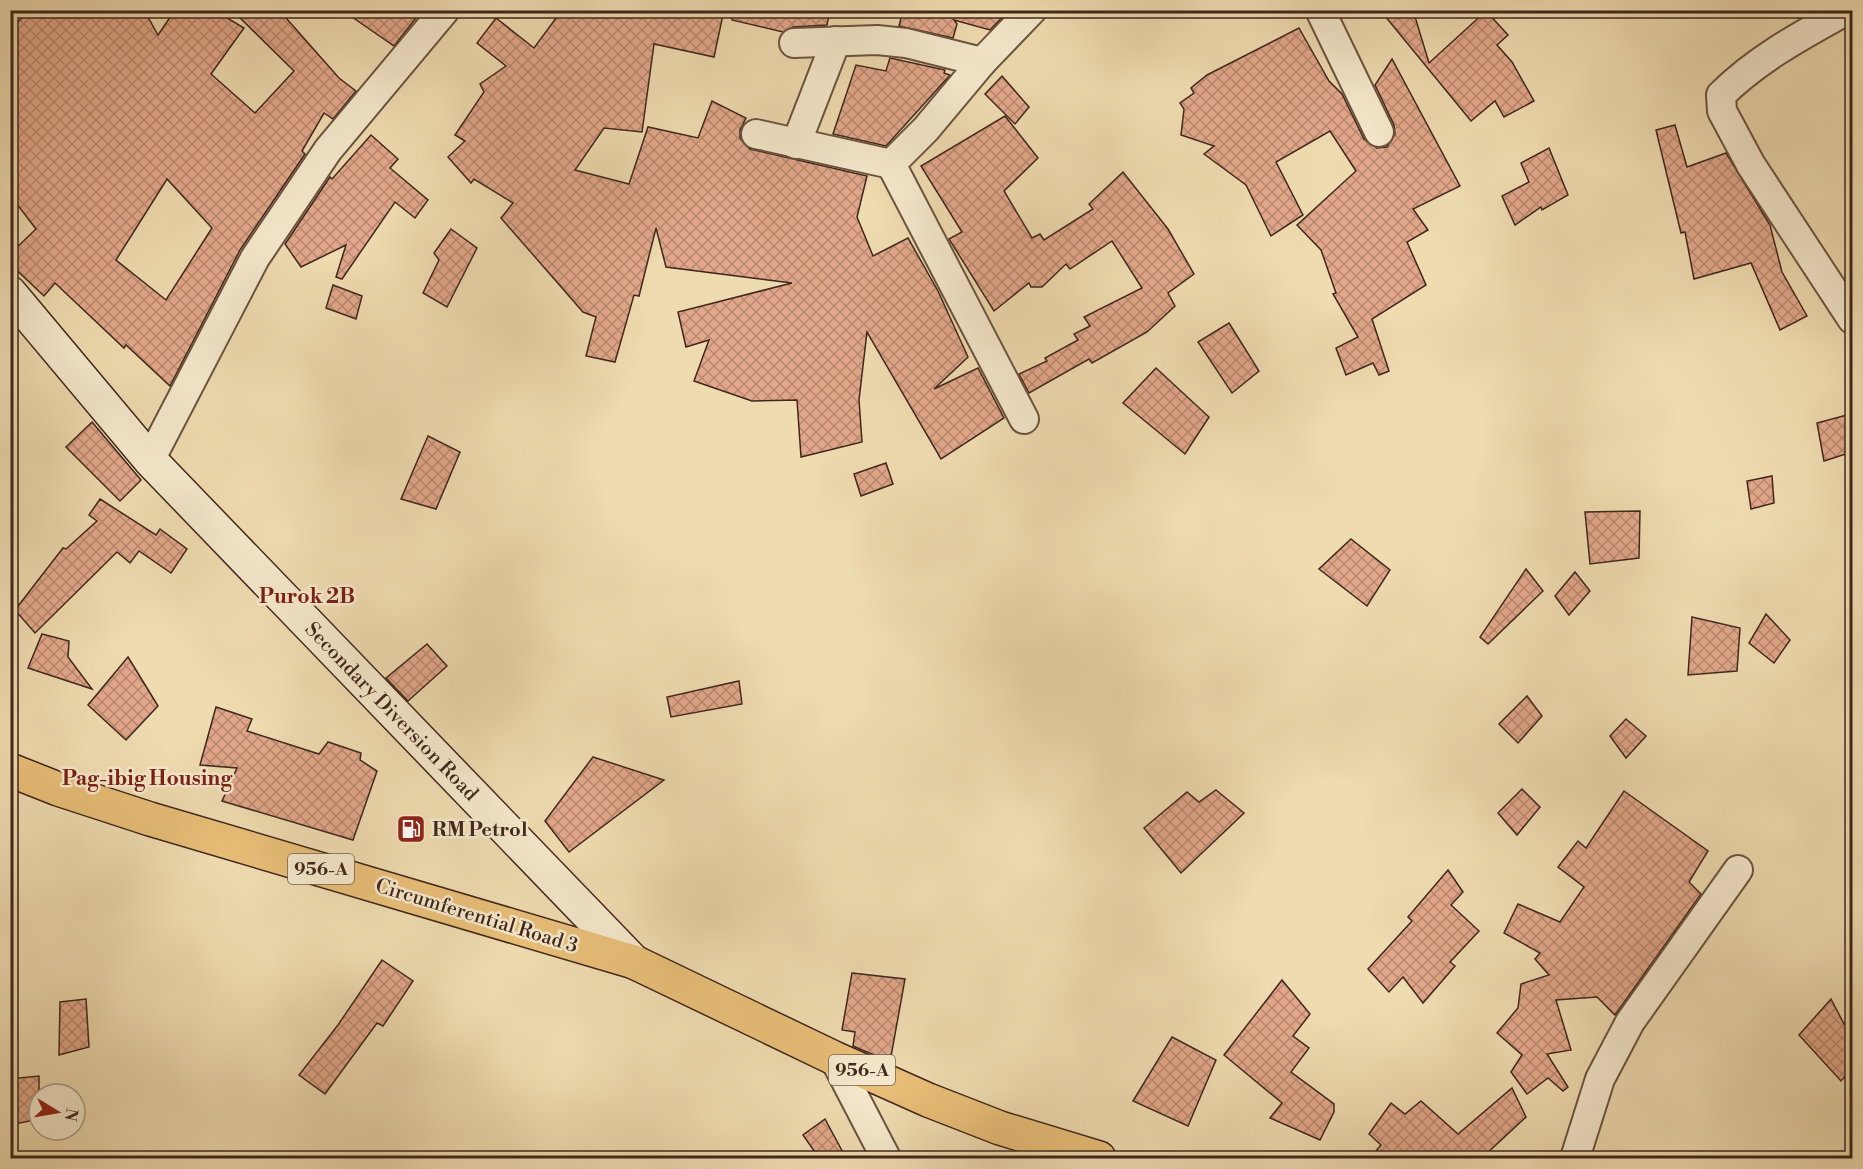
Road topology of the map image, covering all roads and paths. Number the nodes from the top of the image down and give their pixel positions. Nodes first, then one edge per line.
1 (444, 10) edge
2 (1032, 10) edge
3 (1320, 10) edge
4 (1847, 10) edge
5 (836, 40) junction
6 (794, 43) dead end
7 (982, 62) junction
8 (1379, 132) dead end
9 (756, 134) dead end
10 (796, 144) junction
11 (891, 164) junction
12 (10, 292) edge
13 (1852, 319) edge
14 (1024, 419) dead end
15 (150, 460) junction
16 (10, 770) edge
17 (1738, 870) dead end
18 (634, 962) junction
19 (834, 1058) junction
20 (886, 1158) edge
21 (1099, 1158) edge
22 (1575, 1158) edge

1 - 15 street
2 - 7 street
3 - 8 street
4 - 13 street
5 - 6 street
5 - 7 street
5 - 10 street
7 - 11 street
9 - 10 street
10 - 11 street
11 - 14 street
12 - 15 street, Secondary Diversion Road / 956-A
15 - 18 street, Secondary Diversion Road / 956-A
16 - 18 main road, Circumferential Road 3 / 956-A
17 - 22 street
18 - 19 main road, Secondary Diversion Road / 956-A
19 - 20 street
19 - 21 main road, Secondary Diversion Road / 956-A

